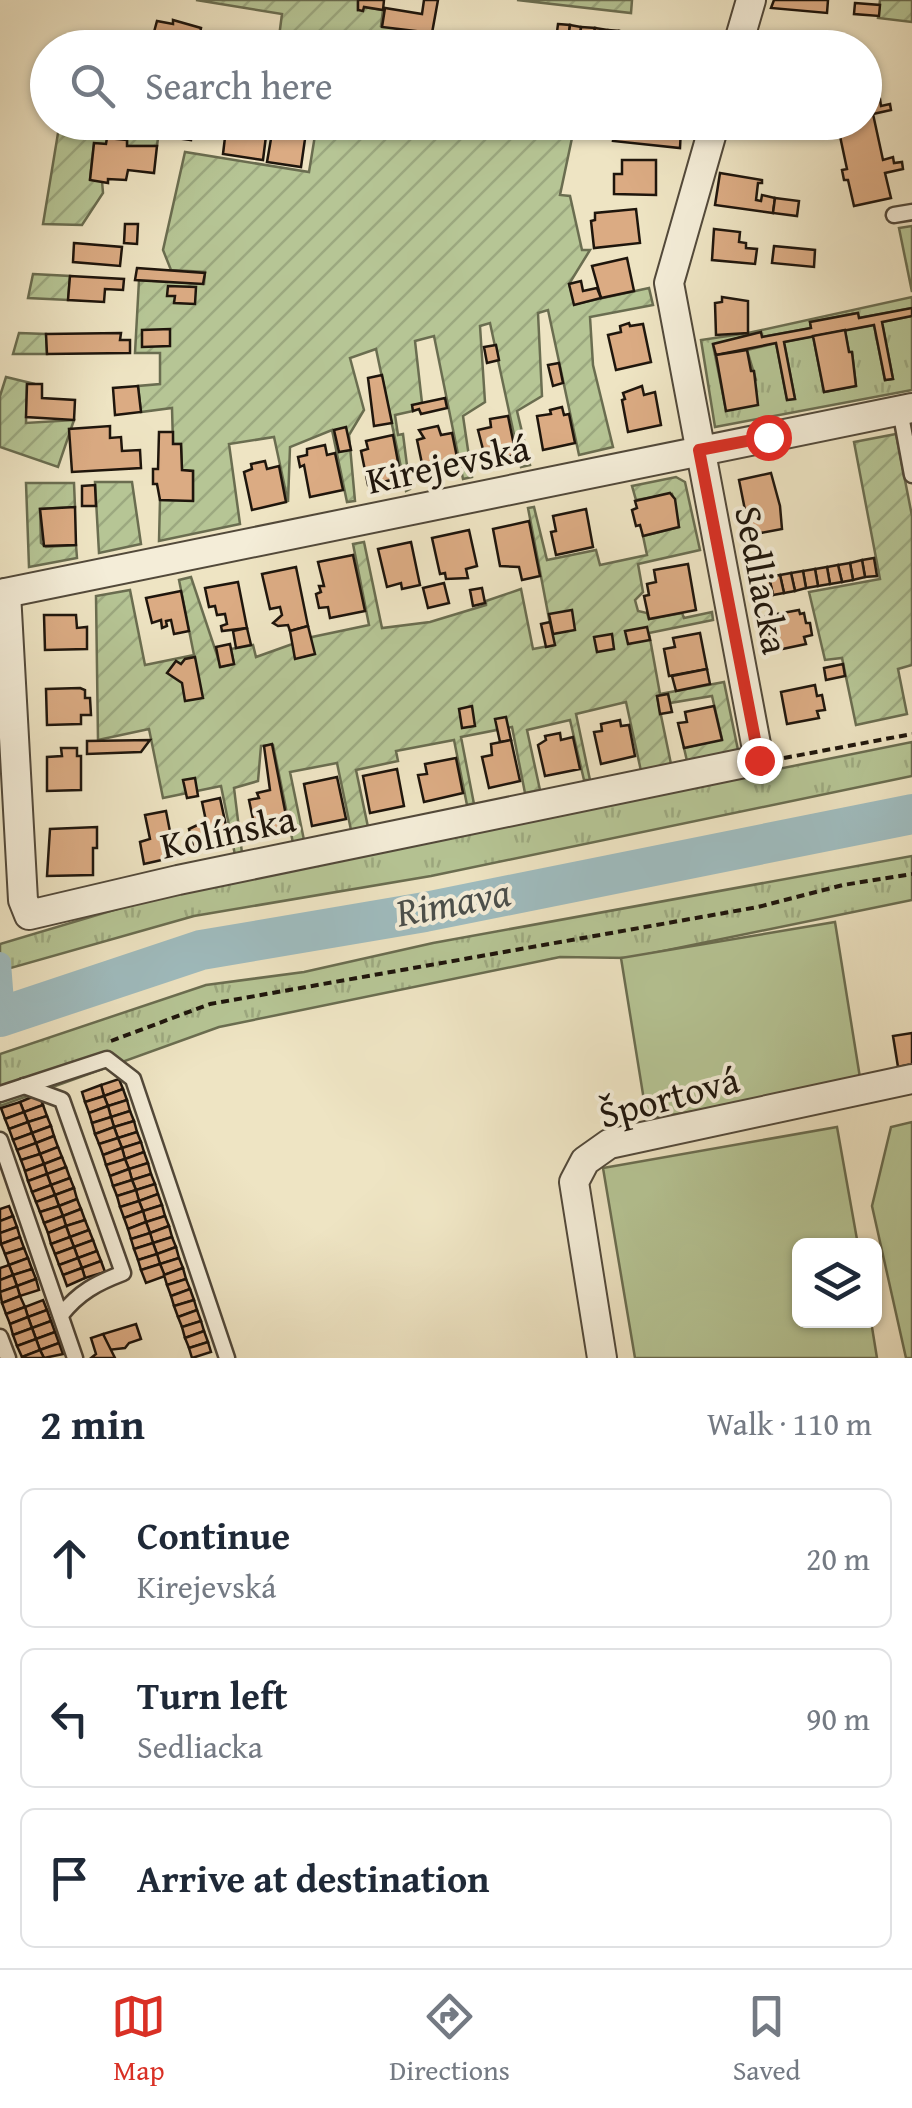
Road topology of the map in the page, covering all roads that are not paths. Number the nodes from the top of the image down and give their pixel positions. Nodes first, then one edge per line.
1 (751, 0) edge
2 (742, 30) edge
3 (710, 140) edge
4 (912, 212) edge
5 (894, 216) dead end
6 (906, 409) edge
7 (699, 450) junction
8 (912, 475) edge
9 (3, 593) edge
10 (759, 760) joint
11 (912, 1079) edge
12 (24, 1086) junction
13 (0, 1094) edge
14 (0, 1140) edge
15 (61, 1314) junction
16 (0, 1337) edge
17 (8, 1358) edge
18 (75, 1358) edge
19 (227, 1358) edge
20 (602, 1358) edge

1 - 2 street
3 - 7 street, Sedliacka
4 - 5 lane
6 - 7 street, Kirejevská
6 - 8 lane
7 - 9 street, Kirejevská
7 - 10 street, Sedliacka
9 - 10 street, Kolínska
11 - 20 street, Športová
12 - 13 lane
12 - 15 lane
12 - 19 lane
14 - 15 lane
15 - 18 lane
16 - 17 lane

